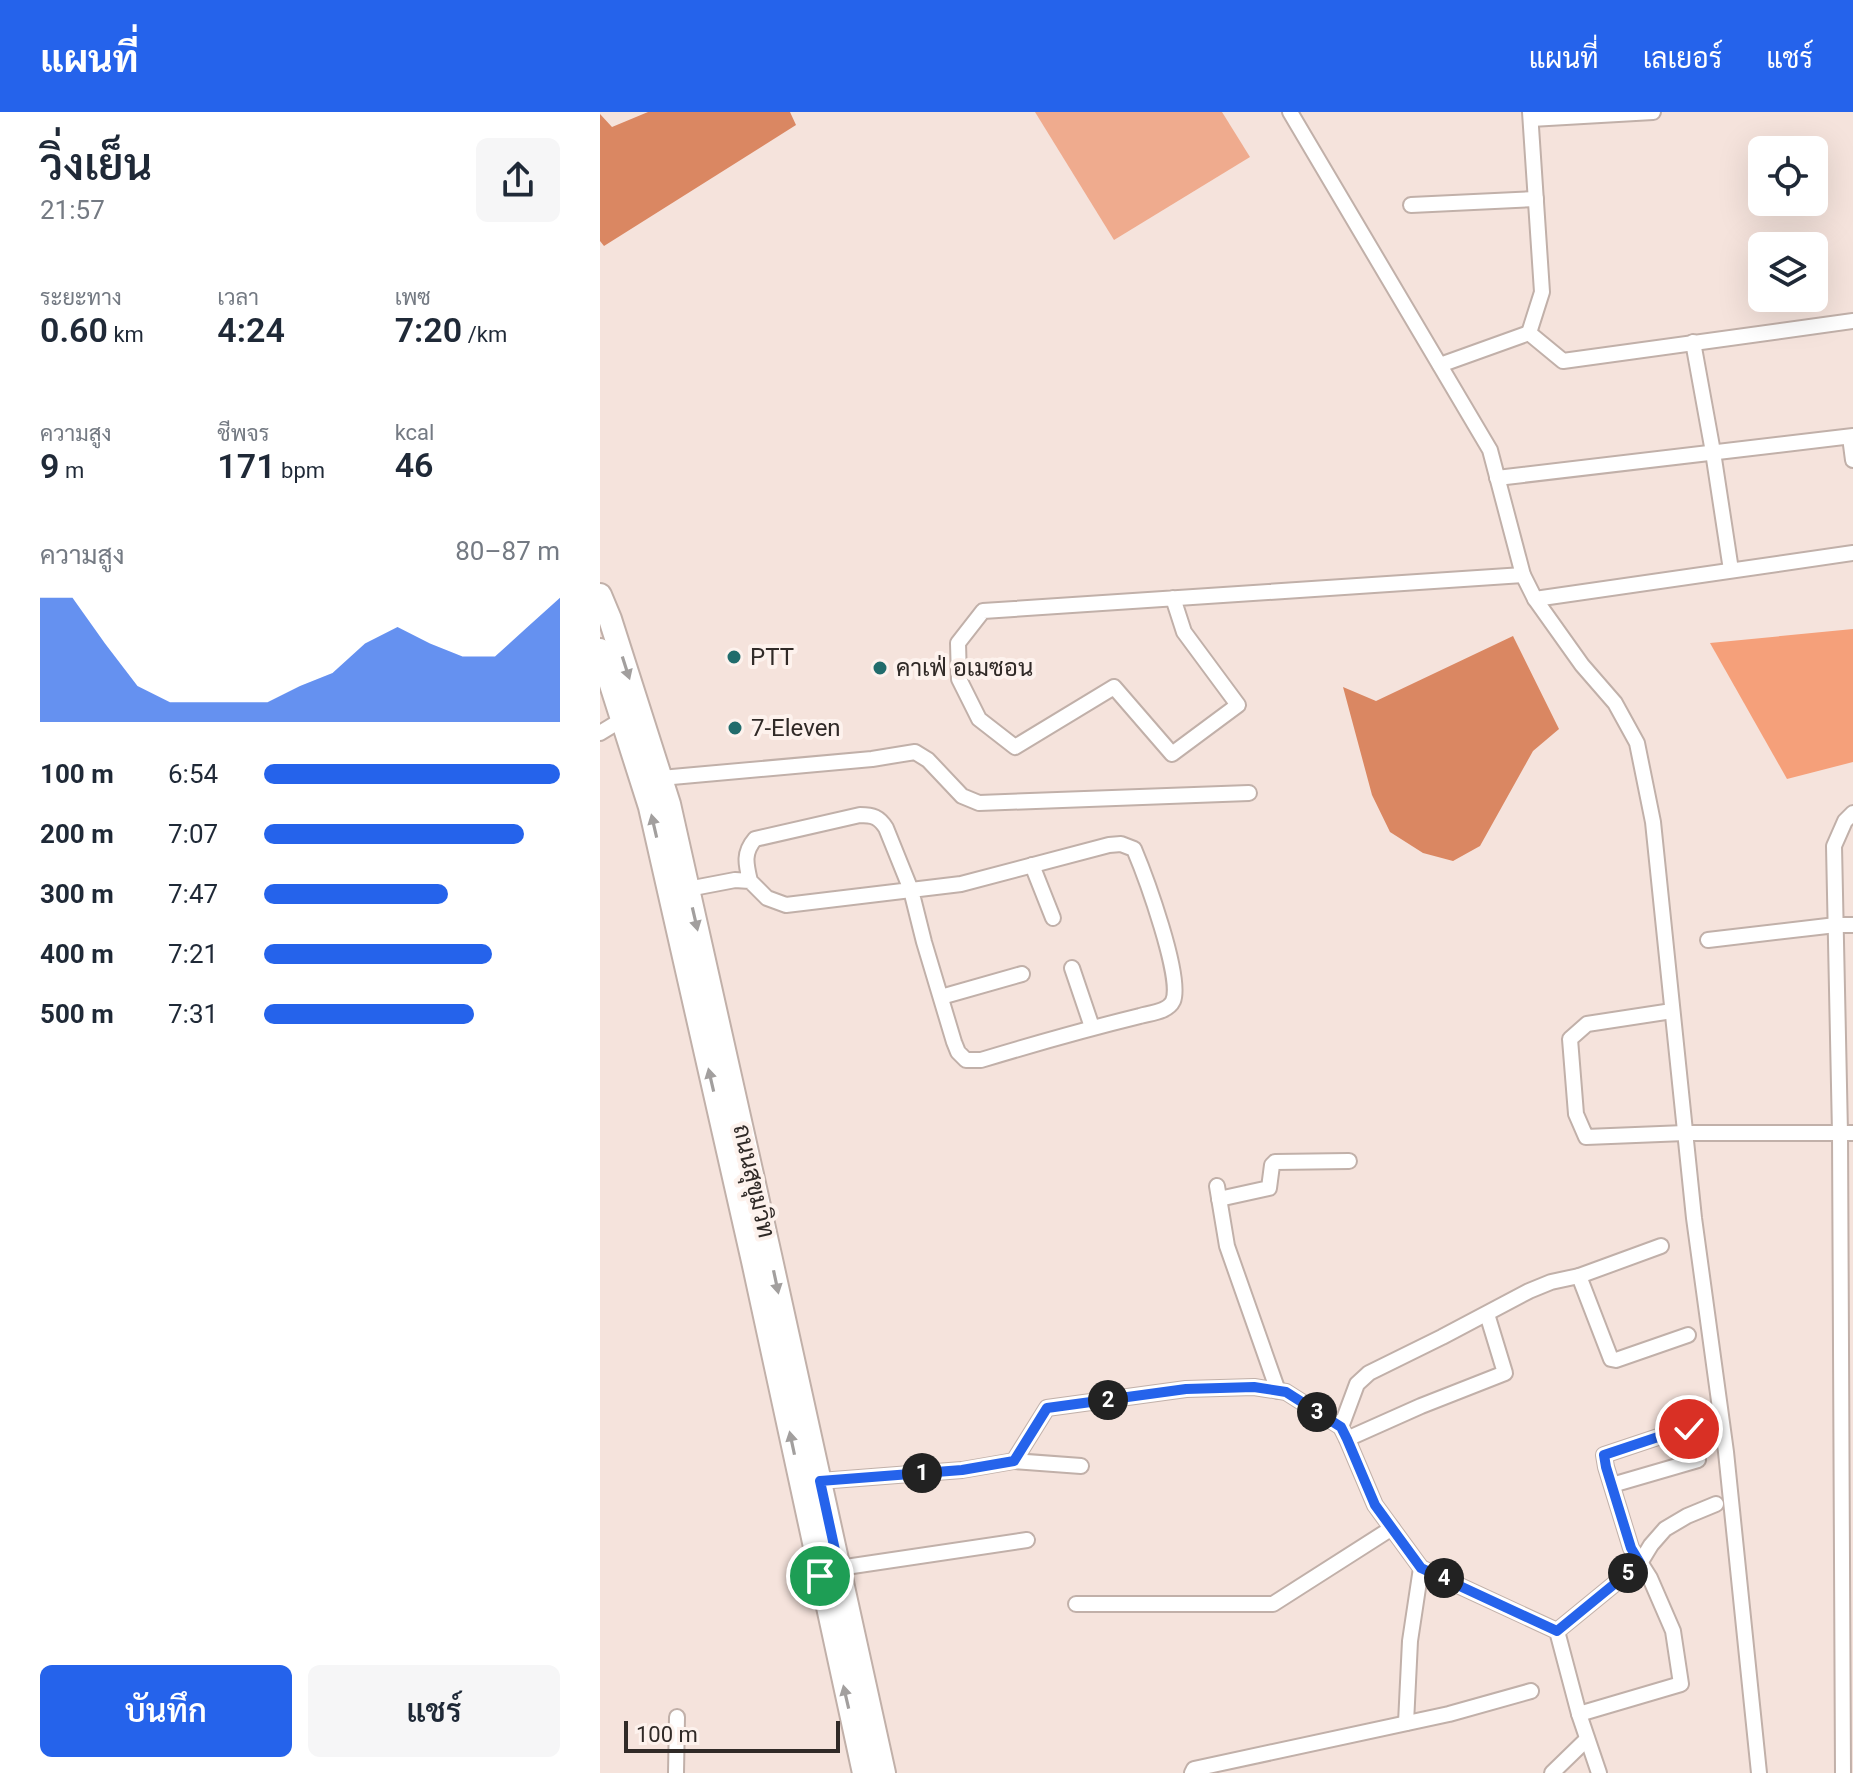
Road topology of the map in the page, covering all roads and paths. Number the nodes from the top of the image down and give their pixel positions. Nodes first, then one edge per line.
1 (1291, 112) edge
2 (1653, 112) edge
3 (1531, 115) edge
4 (1536, 199) junction
5 (1411, 205) dead end
6 (1853, 321) edge
7 (1529, 333) junction
8 (1693, 342) junction
9 (1440, 365) junction
10 (1852, 436) edge
11 (1713, 452) junction
12 (1853, 460) edge
13 (1497, 478) junction
14 (1853, 553) edge
15 (1731, 570) junction
16 (1523, 575) junction
17 (600, 595) edge
18 (1173, 598) junction
19 (1535, 599) junction
20 (600, 650) edge
21 (623, 719) junction
22 (600, 733) edge
23 (661, 778) junction
24 (1249, 793) dead end
25 (1853, 813) edge
26 (1032, 865) junction
27 (750, 881) junction
28 (688, 889) junction
29 (911, 890) junction
30 (1053, 918) dead end
31 (1836, 925) junction
32 (1853, 925) edge
33 (1708, 940) dead end
34 (1072, 968) dead end
35 (1022, 974) dead end
36 (941, 997) junction
37 (1672, 1011) junction
38 (1845, 1026) edge
39 (1092, 1027) junction
40 (1685, 1133) junction
41 (1846, 1133) edge
42 (1349, 1161) dead end
43 (1661, 1246) dead end
44 (1579, 1276) junction
45 (1847, 1294) edge
46 (1487, 1314) junction
47 (1688, 1335) dead end
48 (1278, 1391) junction
49 (1344, 1433) junction
50 (1014, 1461) junction
51 (1081, 1466) dead end
52 (820, 1481) junction
53 (1612, 1485) junction
54 (1716, 1504) dead end
55 (1392, 1528) junction
56 (1027, 1540) dead end
57 (1640, 1563) junction
58 (832, 1566) junction
59 (1421, 1568) junction
60 (1848, 1599) edge
61 (1076, 1604) dead end
62 (1557, 1631) junction
63 (1531, 1691) dead end
64 (1579, 1714) junction
65 (677, 1717) dead end
66 (1406, 1723) junction
67 (1848, 1729) edge
68 (1587, 1739) junction
69 (676, 1773) edge
70 (864, 1773) edge
71 (884, 1773) edge
72 (1192, 1773) edge
73 (1552, 1773) edge
74 (1599, 1773) edge
75 (1759, 1773) edge
76 (1843, 1773) edge

1 - 9 street
2 - 3 street
3 - 4 street
4 - 5 street
4 - 7 street
6 - 8 street
7 - 8 street
7 - 9 street
8 - 11 street
9 - 13 street
10 - 11 street
10 - 12 street
11 - 13 street
11 - 15 street
13 - 16 street
14 - 15 street
15 - 19 street
16 - 18 street
16 - 19 street
17 -> 23 main road, ถนนสุขุมวิท
18 - 18 street
19 - 37 street
20 - 21 main road, ถนนสุขุมวิท
21 - 22 street
58 -> 21 main road, ถนนสุขุมวิท
23 - 24 street
23 - 28 main road, ถนนสุขุมวิท
25 - 31 street
26 - 29 street
26 - 30 street
26 - 39 street
27 - 28 street
27 - 29 street
27 - 29 street
28 -> 52 main road, ถนนสุขุมวิท
29 - 36 street
31 - 32 street
31 - 33 street
31 - 38 street
34 - 39 street
35 - 36 street
36 - 39 street
37 - 40 street
37 - 40 street
38 - 41 street
40 - 41 street
40 - 75 street
41 - 45 street
42 - 48 street
43 - 44 street
44 - 46 street
44 - 47 street
45 - 60 street
46 - 49 street
46 - 49 street
48 - 49 street
48 - 50 street
49 - 55 street
50 - 51 street
50 - 52 street
52 - 58 main road, ถนนสุขุมวิท
53 - 53 street
53 - 57 street
54 - 57 street
55 - 59 street
55 - 61 street
56 - 58 street
57 - 62 street
57 - 64 street
70 -> 58 main road, ถนนสุขุมวิท
58 - 71 main road, ถนนสุขุมวิท
59 - 62 street
59 - 66 street
60 - 67 street
62 - 64 street
63 - 66 street
64 - 68 street
65 - 69 street
66 - 72 street
67 - 76 street
68 - 73 street
68 - 74 street

